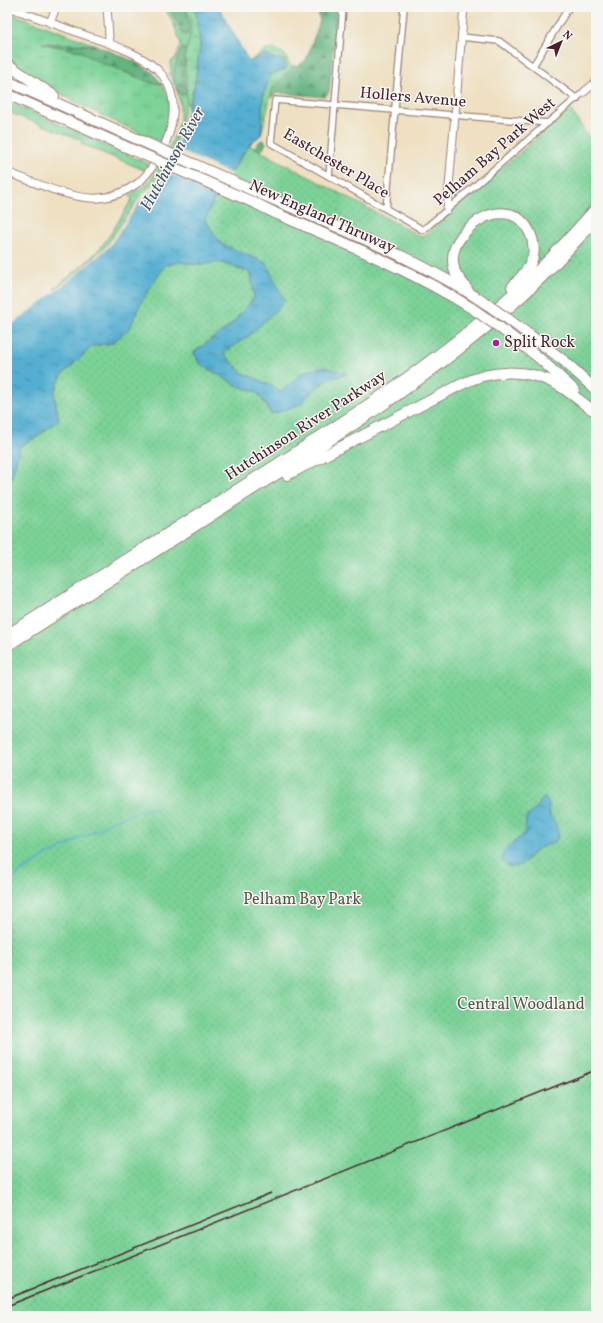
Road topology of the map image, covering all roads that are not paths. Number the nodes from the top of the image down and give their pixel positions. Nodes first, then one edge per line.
1 (8, 7) edge
2 (56, 7) edge
3 (107, 7) edge
4 (344, 7) edge
5 (404, 7) edge
6 (464, 7) edge
7 (569, 7) edge
8 (50, 22) junction
9 (461, 37) junction
10 (108, 43) junction
11 (7, 64) edge
12 (533, 66) junction
13 (7, 81) edge
14 (596, 82) edge
15 (584, 92) joint
16 (7, 94) edge
17 (576, 99) junction
18 (275, 100) joint
19 (335, 104) junction
20 (64, 106) junction
21 (394, 110) junction
22 (454, 116) junction
23 (548, 123) junction
24 (7, 172) edge
25 (329, 176) junction
26 (596, 208) edge
27 (386, 209) junction
28 (447, 210) junction
29 (596, 219) edge
30 (423, 230) joint
31 (469, 293) junction
32 (487, 316) junction
33 (596, 390) edge
34 (594, 411) edge
35 (266, 482) junction
36 (7, 635) edge
37 (7, 646) edge

1 - 8 street
2 - 8 street
3 - 10 street
4 - 19 street
5 - 21 street
6 - 9 street
7 - 12 street
8 - 10 street
9 - 12 street
9 - 22 street
10 - 24 street
11 - 20 highway
12 - 17 street
13 - 20 highway, New England Thruway
14 - 15 street
15 - 17 street, Pelham Bay Park West
16 - 34 highway, New England Thruway, bridge
17 - 23 street, Pelham Bay Park West
18 - 19 street, Hollers Avenue
18 - 25 street, Eastchester Place
19 - 21 street, Hollers Avenue
19 - 25 street
20 - 31 highway, New England Thruway, bridge
21 - 22 street, Hollers Avenue
21 - 27 street
22 - 23 street, Hollers Avenue
22 - 28 street
23 - 28 street, Pelham Bay Park West
25 - 27 street, Eastchester Place
26 - 32 highway, Hutchinson River Parkway
27 - 30 street, Eastchester Place
28 - 30 street, Pelham Bay Park West
29 - 35 highway, Hutchinson River Parkway
31 - 32 highway
31 - 33 highway, New England Thruway, bridge
32 - 36 highway, Hutchinson River Parkway
34 - 35 highway
35 - 37 highway, Hutchinson River Parkway

